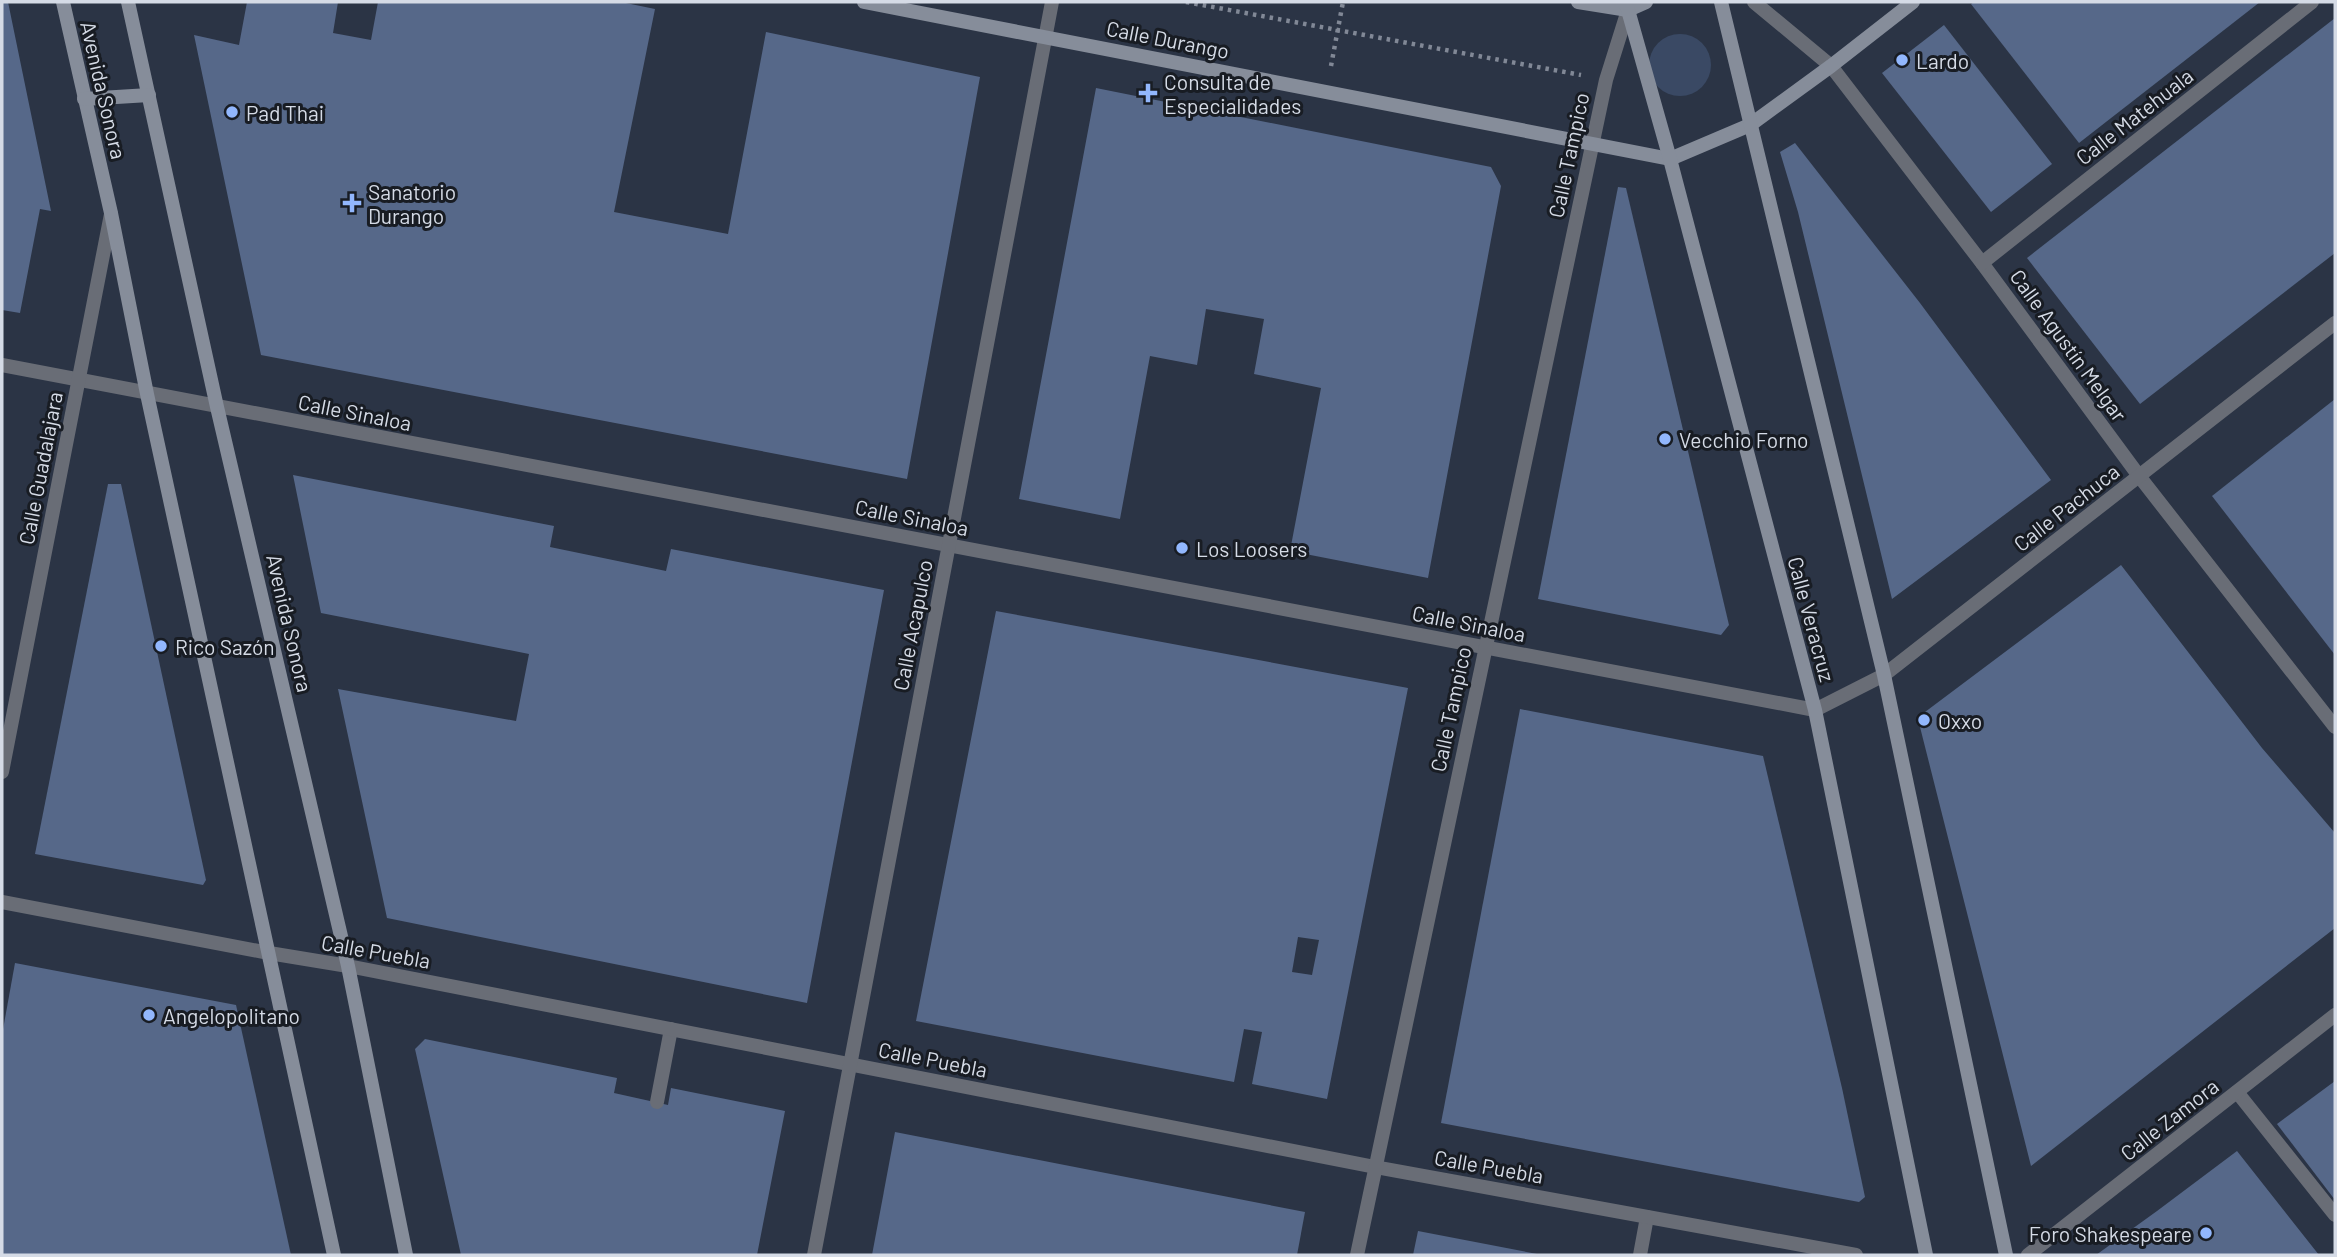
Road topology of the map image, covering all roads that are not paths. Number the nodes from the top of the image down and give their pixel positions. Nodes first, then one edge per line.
1 (63, 2) edge
2 (128, 2) edge
3 (864, 2) edge
4 (1052, 2) edge
5 (1577, 2) edge
6 (1646, 2) edge
7 (1721, 2) edge
8 (1754, 2) edge
9 (1913, 2) edge
10 (2312, 2) edge
11 (1626, 6) edge
12 (1045, 37) junction
13 (1831, 66) junction
14 (149, 95) junction
15 (84, 99) junction
16 (1750, 125) junction
17 (1592, 144) junction
18 (1670, 159) junction
19 (111, 213) junction
20 (1982, 262) junction
21 (2335, 323) edge
22 (2, 365) edge
23 (79, 381) junction
24 (147, 394) junction
25 (217, 407) junction
26 (2140, 476) junction
27 (949, 546) junction
28 (1485, 648) junction
29 (1884, 675) junction
30 (1815, 710) junction
31 (2335, 727) edge
32 (2, 772) edge
33 (2, 902) edge
34 (269, 953) junction
35 (348, 966) junction
36 (2335, 1015) edge
37 (671, 1029) junction
38 (850, 1064) junction
39 (2237, 1092) junction
40 (657, 1102) dead end
41 (1375, 1167) junction
42 (2335, 1215) edge
43 (1647, 1217) junction
44 (334, 1255) edge
45 (406, 1255) edge
46 (814, 1255) edge
47 (1357, 1255) edge
48 (1640, 1255) edge
49 (1856, 1255) edge
50 (1926, 1255) edge
51 (2006, 1255) edge
52 (2028, 1255) edge

1 - 15 main road, Avenida Sonora
2 - 14 main road, Avenida Sonora
3 - 12 main road, Calle Durango
4 - 12 street, Calle Acapulco
5 - 11 main road
6 - 11 main road
7 - 16 main road
8 - 13 street, Calle Agustín Melgar
9 - 13 main road
10 - 20 street, Calle Matehuala
11 - 17 street, Calle Tampico
11 - 18 main road, Calle Veracruz
12 - 17 main road, Calle Durango
12 - 27 street, Calle Acapulco
13 - 16 main road
13 - 20 street, Calle Agustín Melgar
14 - 15 main road
14 - 25 main road, Avenida Sonora
15 - 19 main road, Avenida Sonora
16 - 18 main road
16 - 29 main road
17 - 18 main road, Calle Durango
17 - 28 street, Calle Tampico
18 - 30 main road, Calle Veracruz
19 - 23 street, Calle Guadalajara
19 - 24 main road, Avenida Sonora
20 - 26 street, Calle Agustín Melgar
21 - 26 street, Calle Pachuca
22 - 23 street, Calle Sinaloa
23 - 24 street, Calle Sinaloa
23 - 32 street, Calle Guadalajara
24 - 25 street, Calle Sinaloa
24 - 34 main road, Avenida Sonora
25 - 27 street, Calle Sinaloa
25 - 35 main road, Avenida Sonora
26 - 29 street, Calle Pachuca
26 - 31 street, Calle Agustín Melgar
27 - 28 street, Calle Sinaloa
27 - 38 street, Calle Acapulco
28 - 30 street, Calle Sinaloa
28 - 41 street, Calle Tampico
29 - 30 street, Calle Pachuca
29 - 51 main road
30 - 50 main road, Calle Veracruz
33 - 34 street, Calle Puebla
34 - 35 street, Calle Puebla
34 - 44 main road, Avenida Sonora
35 - 37 street, Calle Puebla
35 - 45 main road, Avenida Sonora
36 - 39 street, Calle Zamora
37 - 38 street, Calle Puebla
37 - 40 street
38 - 41 street, Calle Puebla
38 - 46 street, Calle Acapulco
39 - 42 street
39 - 52 street, Calle Zamora
41 - 43 street, Calle Puebla
41 - 47 street, Calle Tampico
43 - 48 street
43 - 49 street, Calle Puebla

